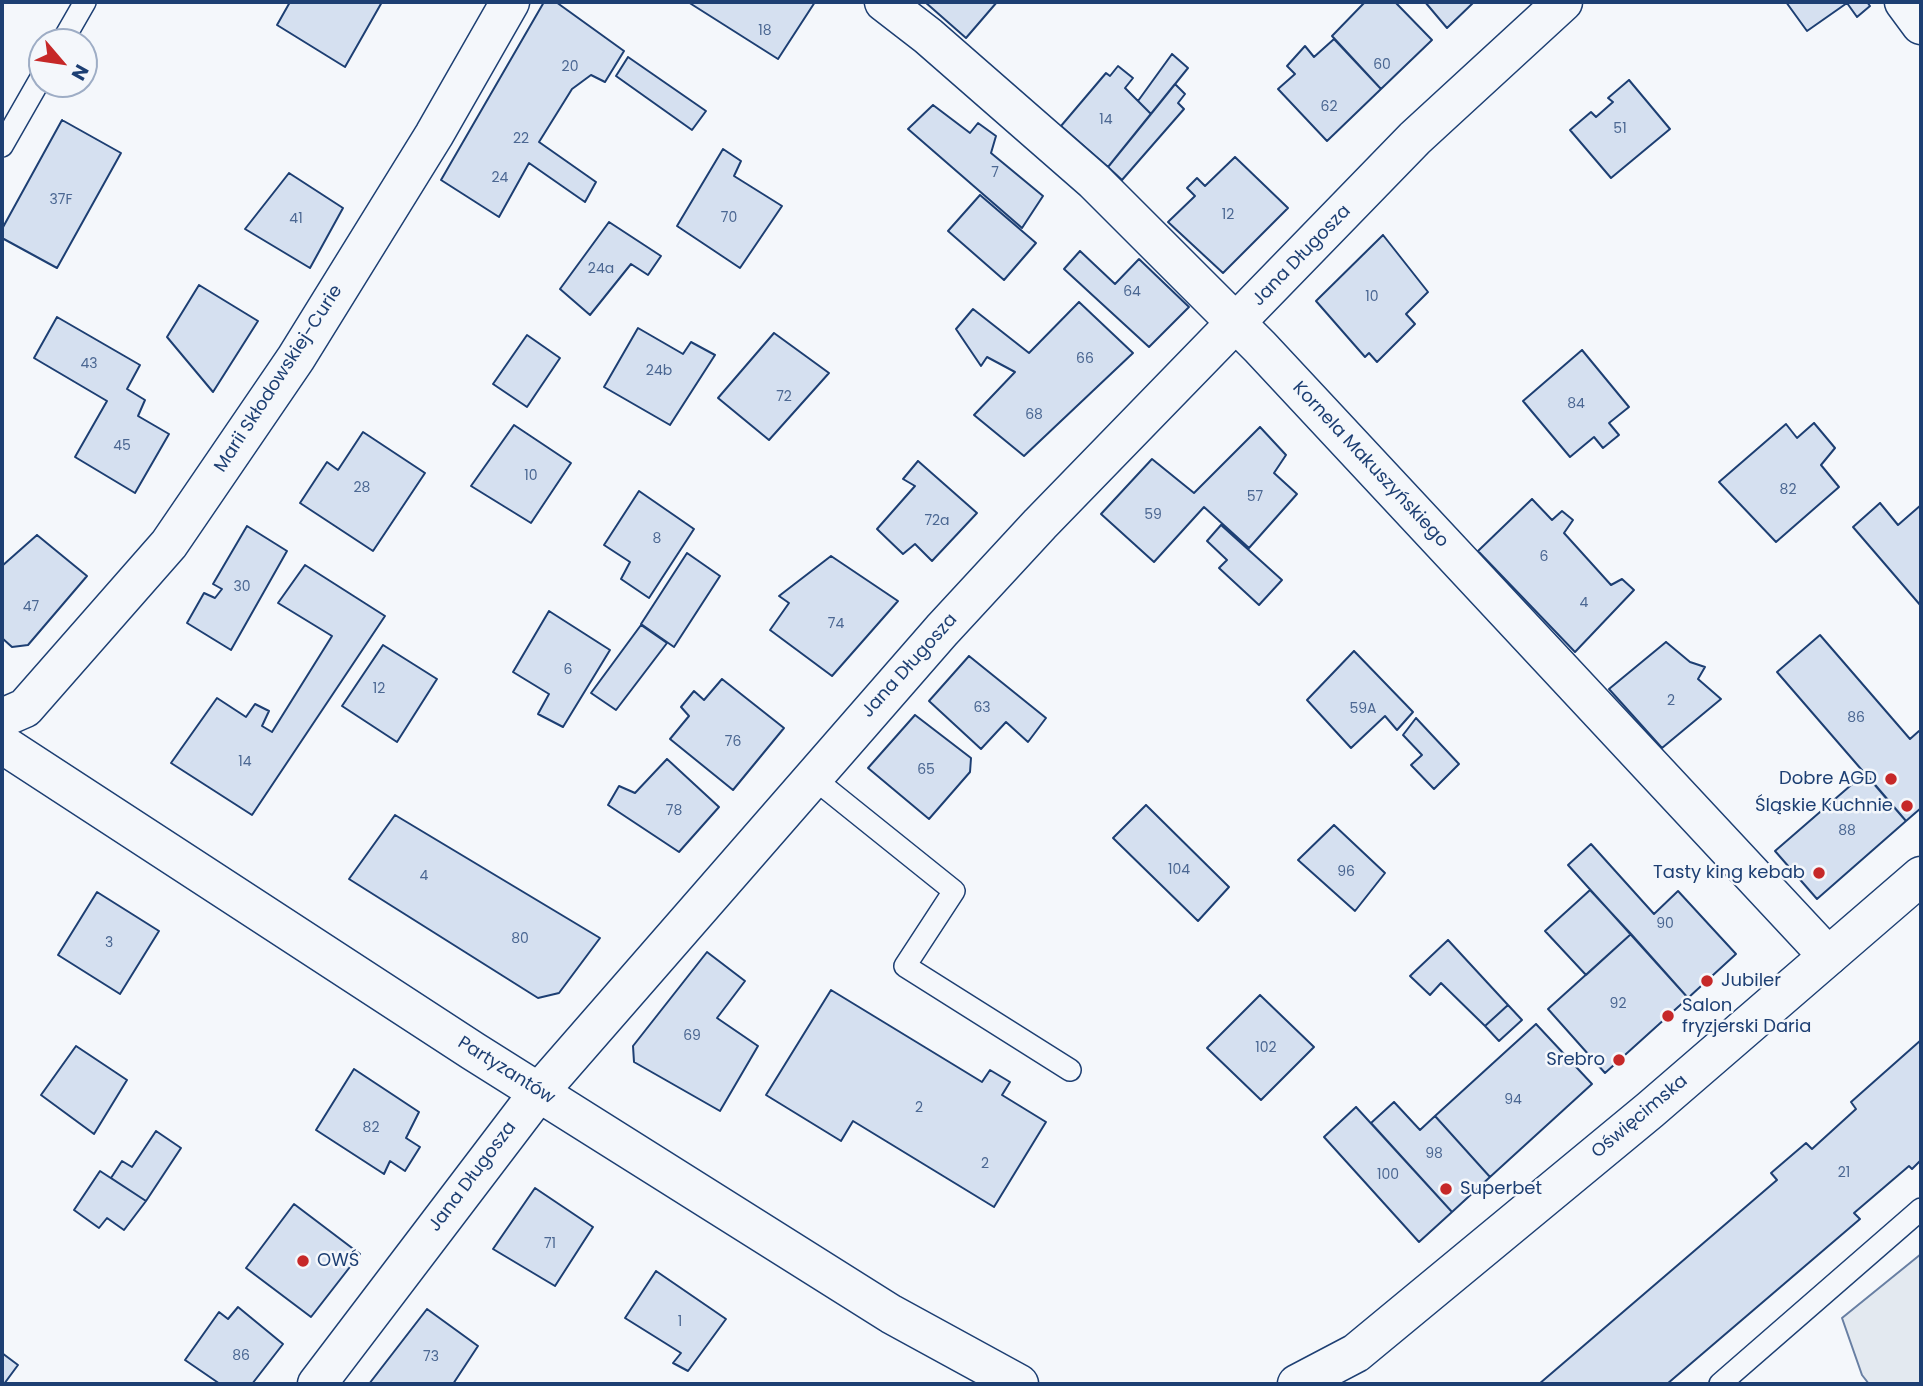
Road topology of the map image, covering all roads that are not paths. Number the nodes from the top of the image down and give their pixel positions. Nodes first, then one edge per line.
1 (85, 2) edge
2 (510, 2) edge
3 (884, 2) edge
4 (1563, 2) edge
5 (1904, 2) edge
6 (1921, 25) edge
7 (70, 28) edge
8 (29, 98) edge
9 (2, 146) edge
10 (1236, 324) junction
11 (2, 719) edge
12 (2, 744) edge
13 (812, 777) junction
14 (1921, 876) edge
15 (1828, 956) junction
16 (1070, 1070) dead end
17 (539, 1092) junction
18 (1921, 1209) edge
19 (1356, 1353) junction
20 (1003, 1379) edge
21 (317, 1384) edge
22 (1297, 1384) edge
23 (1323, 1384) edge
24 (1720, 1384) edge

1 - 7 lane
2 - 11 street, Marii Skłodowskiej-Curie
3 - 10 street, Kornela Makuszyńskiego
4 - 10 street, Jana Długosza
5 - 6 street
8 - 9 lane
10 - 13 street, Jana Długosza
10 - 15 street, Kornela Makuszyńskiego
12 - 17 street, Partyzantów
13 - 16 lane
13 - 17 street, Jana Długosza
14 - 15 street, Oświęcimska
15 - 19 street, Oświęcimska
17 - 20 street, Partyzantów
17 - 21 street, Jana Długosza
18 - 24 lane
19 - 22 street, Oświęcimska
19 - 23 street, Oświęcimska

